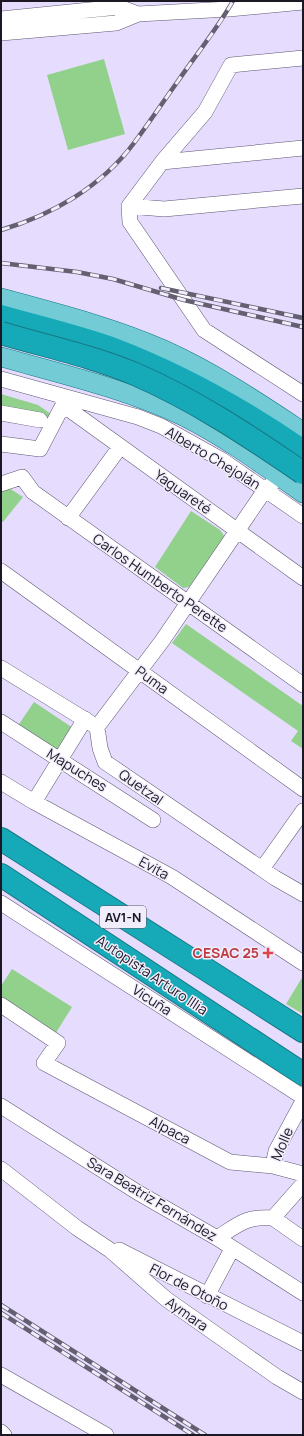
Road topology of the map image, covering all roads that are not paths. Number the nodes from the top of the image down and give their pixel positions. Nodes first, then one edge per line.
1 (303, 2) edge
2 (123, 4) edge
3 (138, 14) junction
4 (1, 18) edge
5 (1, 33) edge
6 (303, 58) edge
7 (303, 148) edge
8 (162, 162) junction
9 (303, 196) edge
10 (129, 206) junction
11 (1, 298) edge
12 (1, 316) edge
13 (1, 333) edge
14 (36, 353) dead end
15 (8, 359) edge
16 (1, 379) edge
17 (303, 394) edge
18 (63, 401) junction
19 (1, 413) edge
20 (40, 420) dead end
21 (303, 432) edge
22 (1, 444) edge
23 (120, 447) junction
24 (303, 451) edge
25 (303, 473) edge
26 (280, 477) junction
27 (1, 484) edge
28 (265, 490) junction
29 (303, 493) edge
30 (303, 516) edge
31 (68, 518) junction
32 (238, 531) junction
33 (1, 571) edge
34 (303, 578) edge
35 (188, 602) junction
36 (1, 668) edge
37 (140, 672) junction
38 (303, 685) edge
39 (1, 722) edge
40 (91, 723) junction
41 (60, 760) junction
42 (1, 782) edge
43 (303, 789) edge
44 (34, 802) junction
45 (303, 811) edge
46 (153, 820) dead end
47 (1, 840) edge
48 (262, 869) junction
49 (1, 875) edge
50 (303, 894) edge
51 (1, 903) edge
52 (303, 963) edge
53 (1, 1005) edge
54 (303, 1031) edge
55 (303, 1074) edge
56 (303, 1097) edge
57 (303, 1100) edge
58 (1, 1106) edge
59 (273, 1166) junction
60 (1, 1169) edge
61 (303, 1174) edge
62 (303, 1184) edge
63 (273, 1218) junction
64 (77, 1228) junction
65 (217, 1238) junction
66 (303, 1239) edge
67 (232, 1249) junction
68 (303, 1293) edge
69 (207, 1296) junction
70 (303, 1343) edge
71 (1, 1375) edge
72 (303, 1392) edge
73 (1, 1432) edge
74 (4, 1435) edge
75 (106, 1435) edge

1 - 3 street
2 - 3 street
2 - 4 street
3 - 5 street
6 - 8 street
7 - 8 street
8 - 10 street
9 - 10 street
10 - 17 street
11 - 21 main road
12 - 24 highway
13 - 25 highway, bridge
14 - 15 main road
15 - 26 main road
16 - 18 street, Alberto Chejolán
18 - 22 street
18 - 23 street, Yaguareté
18 - 28 street, Alberto Chejolán
19 - 20 street
23 - 31 street
23 - 32 street, Yaguareté
26 - 28 street
26 - 29 main road
27 - 31 street, Carlos Humberto Perette
28 - 30 street, Alberto Chejolán
28 - 32 street
31 - 35 street, Carlos Humberto Perette
32 - 34 street, Yaguareté
32 - 35 street
33 - 37 street, Puma
35 - 37 street
35 - 38 street, Carlos Humberto Perette
36 - 40 street
37 - 40 street
37 - 43 street, Puma
39 - 41 street, Mapuches
40 - 41 street
40 - 48 street, Quetzal
41 - 44 street
41 - 46 street, Mapuches
42 - 44 street, Evita
44 - 52 street, Evita
45 - 48 street
47 - 54 highway, AV1-N
48 - 50 street, Quetzal
49 - 55 highway, Autopista Arturo Illia / AV1-N
51 - 56 street, Vicuña
53 - 59 street, Alpaca
57 - 59 street, Molle
58 - 65 street, Sara Beatriz Fernández
59 - 61 street, Alpaca
60 - 64 street
62 - 63 street
63 - 65 street
63 - 66 street
64 - 69 street, Flor de Otoño
64 - 72 street, Aymara
65 - 67 street, Sara Beatriz Fernández
67 - 68 street, Sara Beatriz Fernández
67 - 69 street
69 - 70 street, Flor de Otoño
71 - 75 street
73 - 74 street

